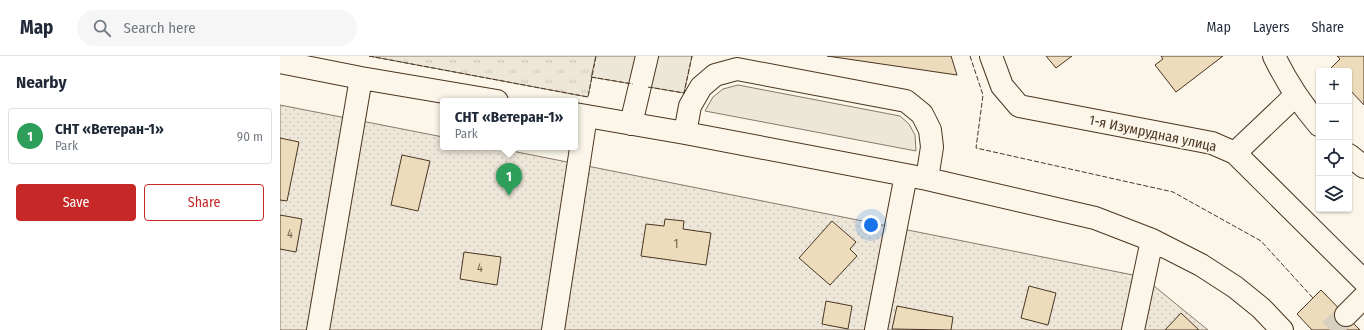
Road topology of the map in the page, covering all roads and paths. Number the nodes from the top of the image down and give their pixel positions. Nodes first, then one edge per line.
1 (647, 56) edge
2 (991, 56) edge
3 (1274, 56) edge
4 (280, 62) edge
5 (361, 78) junction
6 (1296, 95) junction
7 (479, 98) edge
8 (581, 115) edge
9 (1316, 122) edge
10 (631, 124) junction
11 (685, 133) junction
12 (578, 139) edge
13 (577, 150) edge
14 (1236, 153) junction
15 (1352, 157) edge
16 (1364, 167) edge
17 (906, 175) junction
18 (927, 179) junction
19 (1152, 240) junction
20 (1364, 281) edge
21 (1364, 297) edge
22 (1346, 315) tunnel mouth
23 (318, 330) edge
24 (554, 330) edge
25 (876, 330) edge
26 (1133, 330) edge
27 (1282, 330) edge

1 - 10 street
2 - 14 street, 1-я Изумрудная улица
3 - 6 street
4 - 5 street
5 - 7 street
5 - 23 street
6 - 9 street
6 - 14 street
8 - 10 street
8 - 12 street
10 - 11 street
11 - 17 street
11 - 18 street
13 - 24 street
14 - 20 street, 1-я Изумрудная улица
15 - 16 street
17 - 18 street
17 - 25 street
18 - 19 street
19 - 26 street
19 - 27 street
21 - 22 street

